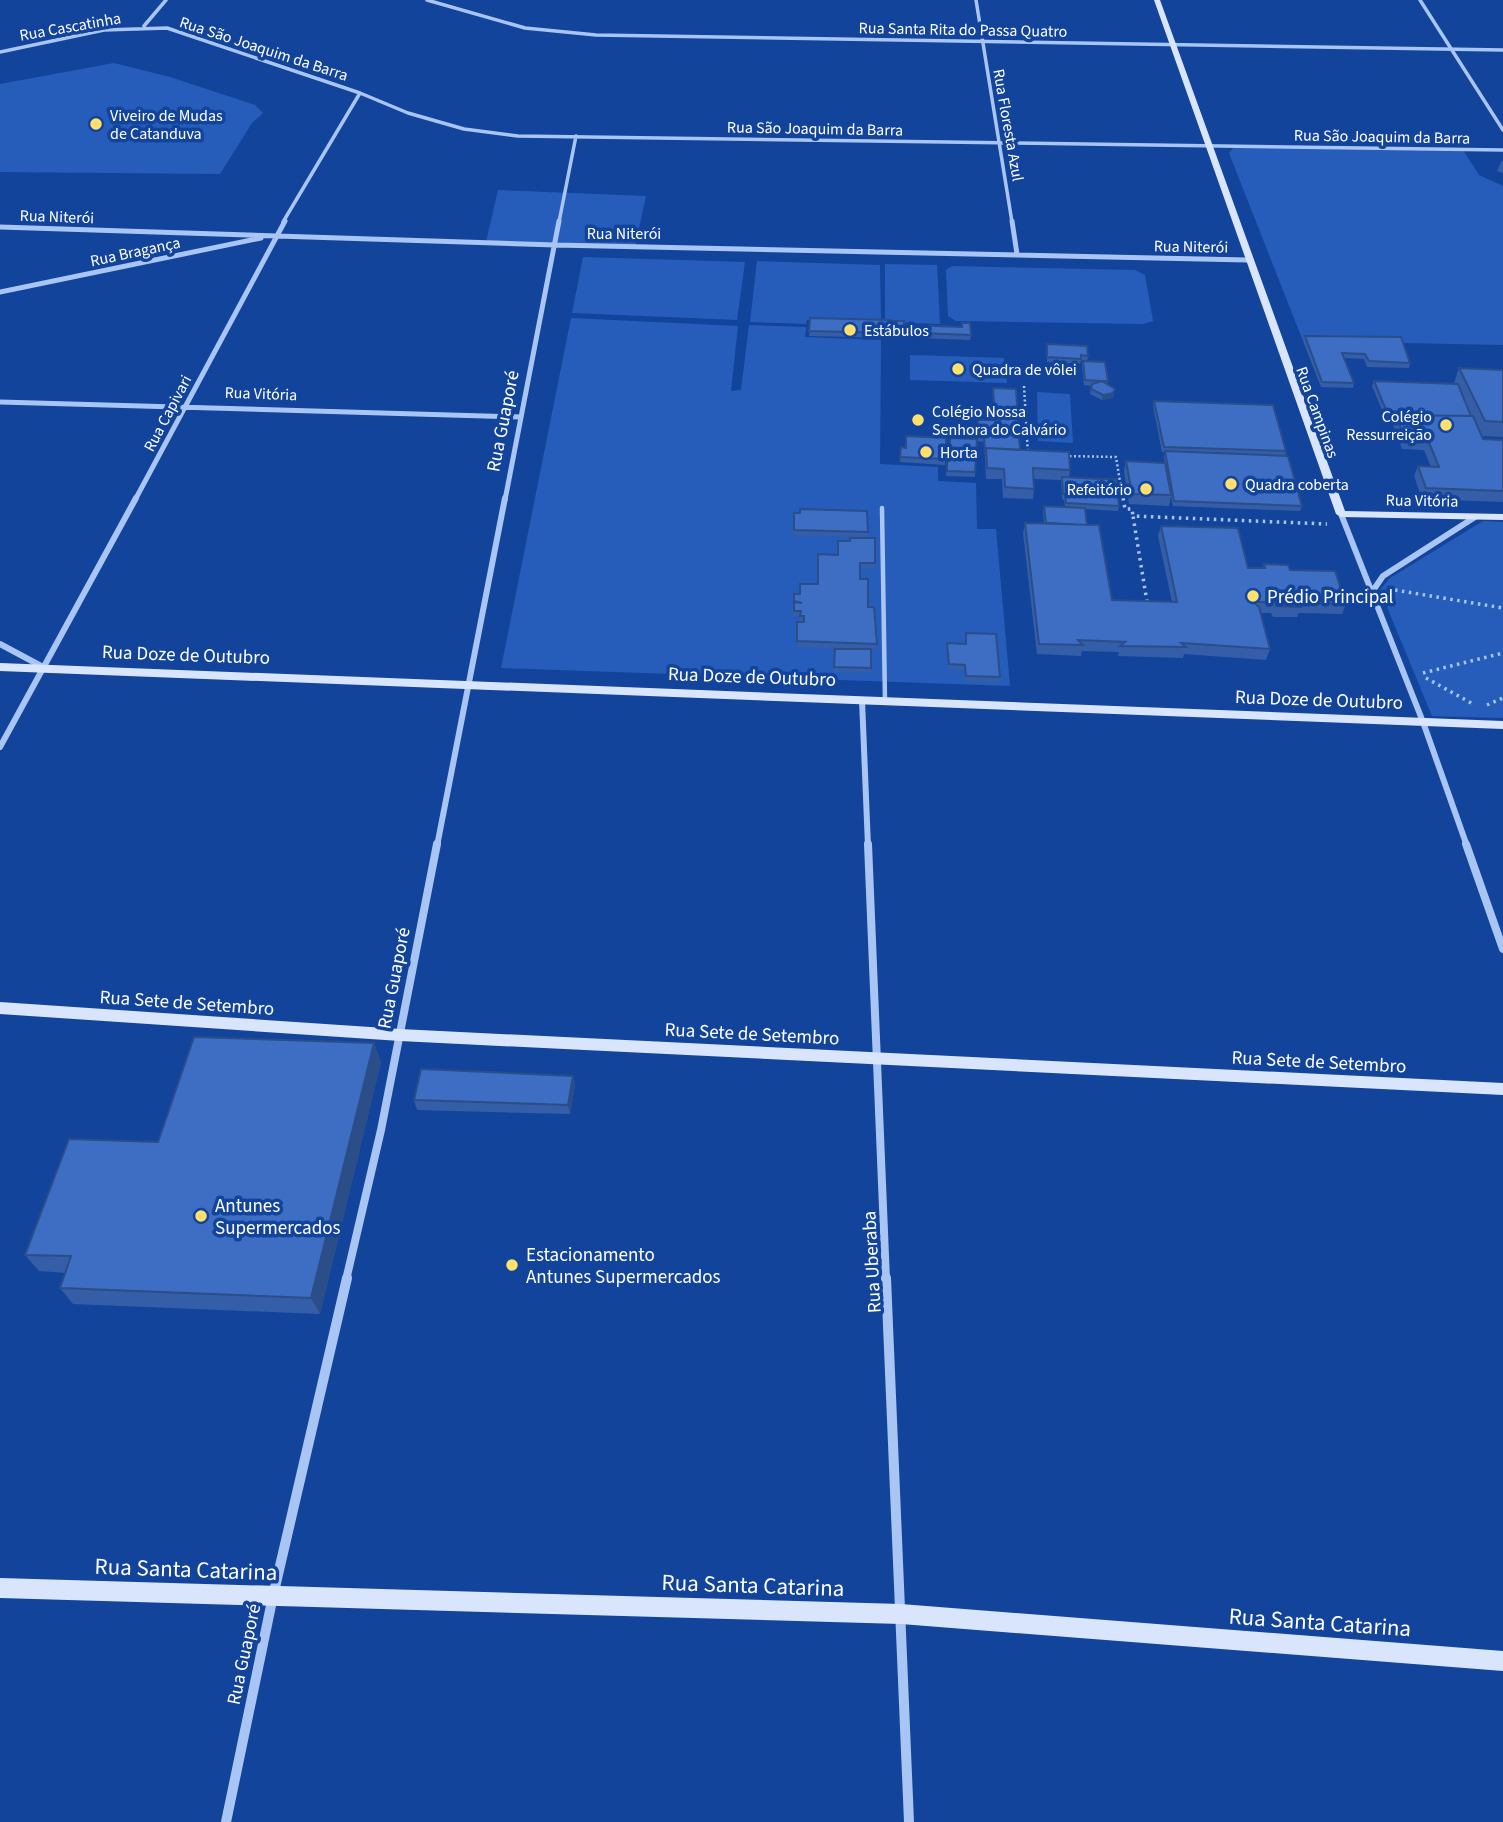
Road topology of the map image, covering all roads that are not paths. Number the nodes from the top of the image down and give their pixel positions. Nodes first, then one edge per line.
1 (166, 0) edge
2 (427, 0) edge
3 (976, 0) edge
4 (1157, 0) edge
5 (1420, 0) edge
6 (144, 26) junction
7 (982, 42) junction
8 (1173, 45) junction
9 (1451, 49) junction
10 (1503, 50) edge
11 (0, 52) edge
12 (360, 93) junction
13 (1503, 130) edge
14 (576, 136) junction
15 (1000, 142) junction
16 (1211, 146) junction
17 (1503, 150) edge
18 (0, 227) edge
19 (276, 235) junction
20 (555, 245) junction
21 (1017, 254) junction
22 (1247, 260) junction
23 (0, 292) edge
24 (0, 402) edge
25 (186, 407) junction
26 (521, 417) junction
27 (882, 508) dead end
28 (1475, 517) junction
29 (1503, 517) edge
30 (1343, 519) junction
31 (1372, 592) junction
32 (0, 644) edge
33 (0, 667) edge
34 (43, 667) junction
35 (468, 684) junction
36 (862, 700) junction
37 (885, 701) junction
38 (1423, 722) junction
39 (1503, 725) edge
40 (0, 747) edge
41 (1503, 949) edge
42 (0, 1008) edge
43 (400, 1035) junction
44 (877, 1058) junction
45 (1503, 1089) edge
46 (0, 1588) edge
47 (273, 1596) junction
48 (901, 1614) junction
49 (1503, 1661) edge
50 (226, 1822) edge
51 (909, 1822) edge

1 - 6 street
2 - 7 street, Rua Santa Rita do Passa Quatro
3 - 7 street, Rua Floresta Azul
4 - 8 main road, Rua Campinas
5 - 9 street
6 - 11 street, Rua Cascatinha
6 - 12 street, Rua São Joaquim da Barra
7 - 8 street, Rua Santa Rita do Passa Quatro
7 - 15 street, Rua Floresta Azul
8 - 9 street, Rua Santa Rita do Passa Quatro
8 - 16 main road, Rua Campinas
9 - 10 street, Rua Santa Rita do Passa Quatro
9 - 13 street
12 - 14 street, Rua São Joaquim da Barra
12 - 19 street, Rua Capivari
14 - 15 street, Rua São Joaquim da Barra
14 - 20 street, Rua Guaporé
15 - 16 street, Rua São Joaquim da Barra
15 - 21 street, Rua Floresta Azul
16 - 17 street, Rua São Joaquim da Barra
16 - 22 main road, Rua Campinas
18 - 19 street, Rua Niterói
19 - 20 street, Rua Niterói
19 - 23 street, Rua Bragança
19 - 25 street, Rua Capivari
20 - 21 street, Rua Niterói
20 - 26 street, Rua Guaporé
21 - 22 street, Rua Niterói
22 - 30 main road, Rua Campinas
24 - 25 street, Rua Vitória
25 - 26 street, Rua Vitória
25 - 34 street, Rua Capivari
26 - 35 street, Rua Guaporé
27 - 37 lane
28 - 29 main road, Rua Vitória
28 - 30 main road, Rua Vitória
28 - 31 street
30 - 31 street, Rua Campinas
31 - 38 street, Rua Campinas
32 - 34 street
33 - 34 main road, Rua Doze de Outubro
34 - 35 main road, Rua Doze de Outubro
34 - 40 street, Rua Capivari
35 - 36 main road, Rua Doze de Outubro
35 - 43 street, Rua Guaporé
36 - 37 main road, Rua Doze de Outubro
36 - 44 street, Rua Uberaba
37 - 38 main road, Rua Doze de Outubro
38 - 39 main road, Rua Doze de Outubro
38 - 41 street, Rua Campinas
42 - 43 main road, Rua Sete de Setembro
43 - 44 main road, Rua Sete de Setembro
43 - 47 street, Rua Guaporé
44 - 45 main road, Rua Sete de Setembro
44 - 48 street, Rua Uberaba
46 - 47 main road, Rua Santa Catarina
47 - 48 main road, Rua Santa Catarina
47 - 50 street, Rua Guaporé
48 - 49 main road, Rua Santa Catarina
48 - 51 street, Rua Uberaba

